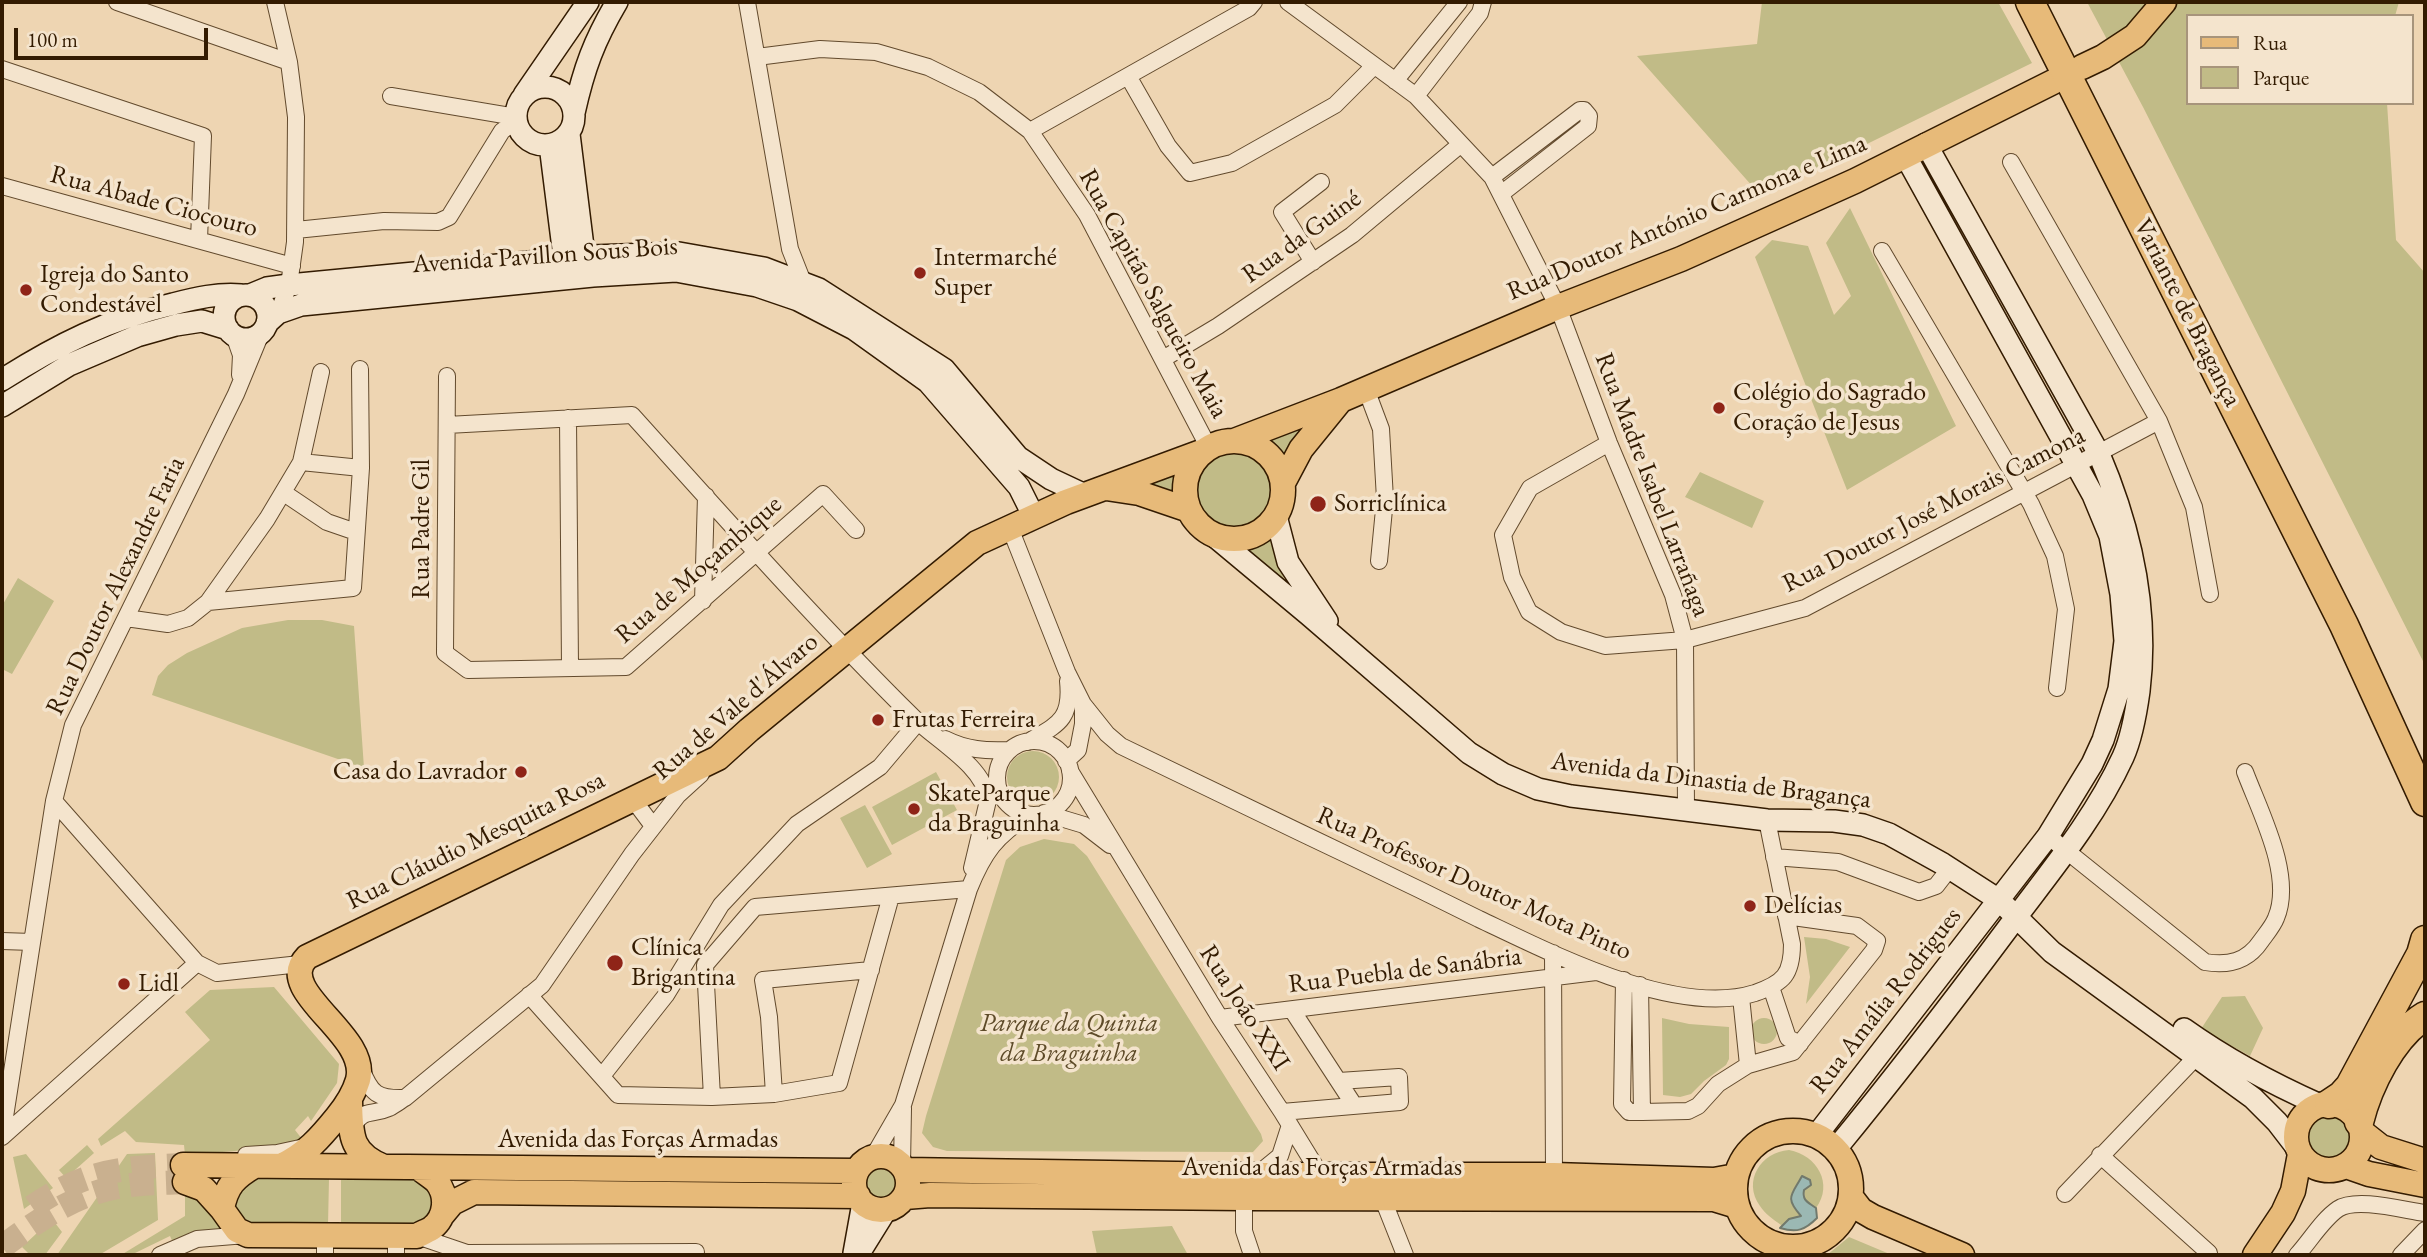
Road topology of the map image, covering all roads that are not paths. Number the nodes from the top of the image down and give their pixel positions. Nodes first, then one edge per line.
1 (117, 2) edge
2 (275, 2) edge
3 (588, 2) edge
4 (617, 2) edge
5 (747, 2) edge
6 (1254, 2) edge
7 (1288, 2) edge
8 (1459, 2) edge
9 (1483, 2) edge
10 (2030, 2) edge
11 (2164, 2) edge
12 (757, 57) junction
13 (289, 62) junction
14 (1374, 66) junction
15 (2082, 67) dead end
16 (2, 69) edge
17 (1128, 76) junction
18 (1395, 80) junction
19 (2053, 82) dead end
20 (391, 96) dead end
21 (1416, 96) junction
22 (518, 112) junction
23 (574, 113) junction
24 (1030, 131) junction
25 (569, 134) junction
26 (1461, 144) junction
27 (550, 145) junction
28 (1916, 150) junction
29 (2011, 162) dead end
30 (1492, 177) junction
31 (1321, 182) dead end
32 (2, 186) edge
33 (1501, 194) junction
34 (296, 230) junction
35 (199, 240) junction
36 (790, 249) junction
37 (1882, 251) dead end
38 (1313, 262) junction
39 (576, 267) junction
40 (764, 268) junction
41 (291, 276) junction
42 (803, 282) junction
43 (246, 295) junction
44 (1558, 307) junction
45 (269, 322) junction
46 (231, 332) junction
47 (1163, 359) junction
48 (360, 369) dead end
49 (321, 372) dead end
50 (447, 376) dead end
51 (2, 380) edge
52 (1366, 389) junction
53 (236, 394) junction
54 (1341, 400) junction
55 (2, 406) edge
56 (568, 418) junction
57 (2159, 421) junction
58 (447, 425) junction
59 (1234, 441) junction
60 (1609, 443) junction
61 (1207, 449) junction
62 (2099, 454) junction
63 (301, 462) junction
64 (2077, 464) junction
65 (360, 468) junction
66 (1283, 483) junction
67 (1095, 492) junction
68 (285, 493) junction
69 (2024, 493) junction
70 (706, 496) junction
71 (1189, 510) junction
72 (1276, 516) junction
73 (1034, 517) junction
74 (1010, 528) junction
75 (856, 530) dead end
76 (356, 532) junction
77 (1213, 535) junction
78 (757, 553) junction
79 (1379, 561) dead end
80 (2210, 594) dead end
81 (208, 601) junction
82 (702, 601) junction
83 (126, 618) junction
84 (1685, 640) junction
85 (1339, 641) junction
86 (846, 650) junction
87 (570, 668) junction
88 (468, 670) joint
89 (1067, 672) junction
90 (2057, 688) dead end
91 (1083, 704) junction
92 (1083, 723) junction
93 (1055, 725) junction
94 (922, 726) junction
95 (1107, 734) junction
96 (1028, 742) junction
97 (1121, 746) junction
98 (1010, 750) junction
99 (718, 758) junction
100 (1071, 761) junction
101 (2245, 772) dead end
102 (997, 777) junction
103 (2423, 787) edge
104 (987, 799) junction
105 (54, 801) junction
106 (628, 801) junction
107 (1685, 810) junction
108 (1037, 814) junction
109 (1767, 820) junction
110 (2425, 823) edge
111 (653, 826) junction
112 (2048, 836) junction
113 (1116, 848) junction
114 (2068, 850) junction
115 (1774, 857) junction
116 (1950, 868) junction
117 (969, 889) junction
118 (891, 896) junction
119 (1999, 900) junction
120 (1786, 915) junction
121 (2017, 916) junction
122 (2, 940) edge
123 (2425, 940) edge
124 (32, 942) junction
125 (1553, 953) junction
126 (197, 963) junction
127 (261, 968) junction
128 (871, 970) junction
129 (1596, 972) junction
130 (301, 976) junction
131 (1552, 978) junction
132 (1632, 983) junction
133 (1771, 987) junction
134 (529, 995) junction
135 (1741, 997) junction
136 (1292, 1010) junction
137 (2425, 1016) edge
138 (1220, 1018) junction
139 (1800, 1044) junction
140 (2197, 1056) junction
141 (358, 1061) junction
142 (1748, 1065) junction
143 (602, 1076) junction
144 (2226, 1078) junction
145 (1339, 1081) junction
146 (2289, 1091) junction
147 (774, 1094) junction
148 (712, 1097) junction
149 (405, 1098) junction
150 (387, 1099) junction
151 (349, 1101) junction
152 (2325, 1104) junction
153 (903, 1105) junction
154 (1354, 1105) junction
155 (1286, 1119) junction
156 (2361, 1127) junction
157 (350, 1130) junction
158 (2, 1137) edge
159 (321, 1137) junction
160 (1826, 1143) junction
161 (2299, 1151) junction
162 (2100, 1155) junction
163 (2425, 1161) edge
164 (865, 1164) junction
165 (254, 1166) junction
166 (281, 1166) junction
167 (384, 1167) junction
168 (419, 1168) junction
169 (903, 1168) junction
170 (2340, 1169) junction
171 (184, 1173) junction
172 (1554, 1175) junction
173 (1736, 1176) junction
174 (1320, 1185) junction
175 (2425, 1185) edge
176 (1250, 1191) junction
177 (2065, 1194) dead end
178 (1382, 1197) junction
179 (1851, 1197) junction
180 (878, 1202) junction
181 (1737, 1206) junction
182 (222, 1209) junction
183 (2404, 1210) junction
184 (2425, 1213) edge
185 (442, 1215) junction
186 (1839, 1225) junction
187 (248, 1235) junction
188 (2420, 1235) edge
189 (403, 1242) edge
190 (325, 1245) edge
191 (1786, 1251) edge
192 (696, 1252) dead end
193 (2209, 1253) dead end
194 (468, 1254) edge
195 (160, 1255) edge
196 (856, 1255) edge
197 (1252, 1255) edge
198 (1405, 1255) edge
199 (1933, 1255) edge
200 (1962, 1255) edge
201 (2255, 1255) edge
202 (2268, 1255) edge
203 (2297, 1255) edge
204 (2401, 1255) edge

1 - 13 street
2 - 13 street
3 - 22 street
4 - 23 street
5 - 12 street
6 - 17 street
7 - 14 street, Rua Madre Isabel Larrañaga
8 - 18 street
9 - 21 street
10 - 103 highway, Variante de Bragança
11 - 15 main road
12 - 24 street, Rua Capitão Salgueiro Maia
12 - 36 street
13 - 34 street
14 - 17 street
14 - 18 street, Rua Madre Isabel Larrañaga
16 - 35 street
17 - 24 street
18 - 21 street, Rua Madre Isabel Larrañaga
19 - 28 main road, Rua Doutor António Carmona e Lima
20 - 22 street
21 - 26 street, Rua Madre Isabel Larrañaga
22 - 23 street
22 - 27 street
22 - 34 street
23 - 25 street
24 - 47 street, Rua Capitão Salgueiro Maia
25 - 27 street
25 - 39 street
26 - 30 street, Rua Madre Isabel Larrañaga
26 - 38 street, Rua da Guiné
27 - 39 street
28 - 44 main road, Rua Doutor António Carmona e Lima
28 - 62 street, Rua Amália Rodrigues
28 - 64 street, Rua Amália Rodrigues
29 - 57 street
30 - 33 street, Rua Madre Isabel Larrañaga
30 - 33 street
31 - 38 street
32 - 35 street, Rua Abade Ciocouro
33 - 44 street, Rua Madre Isabel Larrañaga
34 - 41 street
35 - 41 street, Rua Abade Ciocouro
36 - 40 street
36 - 42 street
37 - 69 street
38 - 47 street, Rua da Guiné
39 - 40 street
39 - 41 street
39 - 45 street, Avenida Pavillon Sous Bois
39 - 73 street, Avenida Pavillon Sous Bois
40 - 42 street
41 - 43 street
41 - 45 street
42 - 67 street
43 - 45 street
43 - 46 street
43 - 51 street
44 - 52 main road, Rua Doutor António Carmona e Lima
44 - 60 street, Rua Madre Isabel Larrañaga
45 - 46 street
45 - 53 street
46 - 53 street
46 - 55 street
47 - 61 street, Rua Capitão Salgueiro Maia
48 - 65 street
49 - 63 street
50 - 58 street, Rua Padre Gil
52 - 54 main road, Rua Doutor António Carmona e Lima
52 - 79 street
53 - 83 street, Rua Doutor Alexandre Faria
54 - 59 main road, Rua Doutor António Carmona e Lima
54 - 66 main road, Rua Doutor António Carmona e Lima
56 - 58 street
56 - 70 street
56 - 87 street
57 - 62 street, Rua Doutor José Morais Camona
57 - 80 street
58 - 88 street, Rua Padre Gil
59 - 61 main road
59 - 66 main road
60 - 84 street, Rua Madre Isabel Larrañaga
60 - 84 street, Rua Doutor José Morais Camona
61 - 67 main road, Rua de Vale d'Álvaro
61 - 71 main road
62 - 64 street, Rua Doutor José Morais Camona
62 - 114 street, Rua Amália Rodrigues
63 - 65 street
63 - 68 street
64 - 69 street, Rua Doutor José Morais Camona
64 - 112 street, Rua Amália Rodrigues
65 - 76 street
66 - 72 main road
67 - 71 main road
67 - 73 main road, Rua de Vale d'Álvaro
68 - 76 street
68 - 81 street
69 - 84 street, Rua Doutor José Morais Camona
69 - 90 street
70 - 78 street
70 - 82 street
71 - 77 main road
72 - 77 main road
72 - 85 street
73 - 74 main road, Rua de Vale d'Álvaro
74 - 86 main road, Rua de Vale d'Álvaro
74 - 89 street
75 - 78 street, Rua de Moçambique
76 - 81 street
77 - 85 street, Avenida da Dinastia de Bragança
78 - 82 street, Rua de Moçambique
78 - 86 street
81 - 83 street
82 - 87 street, Rua de Moçambique
83 - 105 street, Rua Doutor Alexandre Faria
84 - 107 street, Rua Madre Isabel Larrañaga
85 - 107 street, Avenida da Dinastia de Bragança
86 - 94 street
86 - 99 main road, Rua de Vale d'Álvaro
87 - 88 street, Rua de Moçambique
89 - 91 street
89 - 93 street
91 - 92 street
91 - 95 street, Rua Professor Doutor Mota Pinto
92 - 93 street, Rua Professor Doutor Mota Pinto
92 - 95 street, Rua Professor Doutor Mota Pinto
92 - 100 street
93 - 96 street
94 - 98 street
94 - 104 street
94 - 143 street
95 - 97 street, Rua Professor Doutor Mota Pinto
96 - 98 street
96 - 100 street
97 - 100 street, Rua Professor Doutor Mota Pinto
97 - 125 street, Rua Professor Doutor Mota Pinto
98 - 102 street
99 - 106 main road, Rua Cláudio Mesquita Rosa
99 - 111 street, Rua de Vale d'Álvaro
100 - 108 street
100 - 113 street, Rua João XXI
101 - 114 street
102 - 104 street
102 - 108 street
103 - 110 highway, Variante de Bragança
104 - 117 street
105 - 124 street, Rua Doutor Alexandre Faria
105 - 126 street
106 - 111 street
106 - 130 main road, Rua Cláudio Mesquita Rosa
107 - 109 street, Avenida da Dinastia de Bragança
108 - 113 street, Rua João XXI
108 - 117 street
109 - 115 street
109 - 116 street, Avenida da Dinastia de Bragança
111 - 134 street, Rua de Vale d'Álvaro
112 - 114 street
112 - 119 street, Rua Amália Rodrigues
113 - 138 street, Rua João XXI
114 - 121 street, Rua Amália Rodrigues
115 - 116 street
115 - 120 street
116 - 119 street, Avenida da Dinastia de Bragança
117 - 118 street
117 - 153 street
118 - 128 street
118 - 148 street
119 - 121 street, Avenida da Dinastia de Bragança
119 - 160 street, Rua Amália Rodrigues
120 - 133 street
120 - 139 street
121 - 140 street, Avenida da Dinastia de Bragança
121 - 146 street, Avenida da Dinastia de Bragança
121 - 160 street, Rua Amália Rodrigues
122 - 124 street
123 - 152 highway
124 - 158 street, Rua Doutor Alexandre Faria
125 - 129 street, Rua Professor Doutor Mota Pinto
125 - 131 street
126 - 127 street
126 - 158 street
127 - 130 street
127 - 130 street
128 - 147 street
128 - 147 street
129 - 131 street, Rua Puebla de Sanábria
129 - 132 street, Rua Professor Doutor Mota Pinto
130 - 141 main road
131 - 136 street, Rua Puebla de Sanábria
131 - 172 street
132 - 135 street, Rua Professor Doutor Mota Pinto
132 - 142 street
133 - 135 street, Rua Professor Doutor Mota Pinto
133 - 139 street
134 - 143 street
134 - 149 street, Rua de Vale d'Álvaro
135 - 142 street
136 - 138 street, Rua Puebla de Sanábria
136 - 145 street
137 - 156 highway
138 - 155 street, Rua João XXI
139 - 142 street
140 - 144 street, Avenida da Dinastia de Bragança
140 - 162 street
141 - 150 street
141 - 151 main road
143 - 148 street
144 - 146 street
144 - 161 street, Avenida da Dinastia de Bragança
145 - 154 street
145 - 154 street
146 - 152 street, Avenida da Dinastia de Bragança
147 - 148 street
149 - 150 street
149 - 157 street, Rua de Vale d'Álvaro
150 - 151 street
151 - 157 main road
151 - 159 main road
152 - 156 main road
152 - 161 main road
153 - 164 street
153 - 169 street
154 - 155 street
155 - 174 street, Rua João XXI
155 - 176 street
156 - 163 main road
156 - 170 main road
157 - 167 main road
159 - 166 main road
159 - 171 street
160 - 173 main road
160 - 179 main road
161 - 170 main road
161 - 201 main road
162 - 177 street
162 - 193 street
164 - 168 main road, Avenida das Forças Armadas
164 - 169 main road, Avenida das Forças Armadas
164 - 180 main road
165 - 166 main road, Avenida das Forças Armadas
165 - 171 main road, Avenida das Forças Armadas
165 - 182 main road
166 - 167 main road, Avenida das Forças Armadas
167 - 168 main road, Avenida das Forças Armadas
168 - 185 main road
169 - 176 main road, Avenida das Forças Armadas
169 - 180 main road
170 - 175 main road
170 - 202 main road
171 - 182 main road
172 - 173 main road, Avenida das Forças Armadas
172 - 174 main road, Avenida das Forças Armadas
173 - 181 main road
174 - 176 main road
174 - 178 main road, Avenida das Forças Armadas
176 - 180 main road, Avenida das Forças Armadas
176 - 197 street
178 - 181 main road, Avenida das Forças Armadas
178 - 198 street
179 - 186 main road
179 - 200 main road
180 - 185 main road, Avenida das Forças Armadas
180 - 196 street
181 - 191 main road
182 - 187 main road
183 - 184 street
183 - 188 street
183 - 203 street
185 - 189 main road, Avenida das Forças Armadas
186 - 191 main road
186 - 199 main road
187 - 190 main road
187 - 195 street
188 - 204 street
189 - 190 main road
189 - 194 street
192 - 194 street

